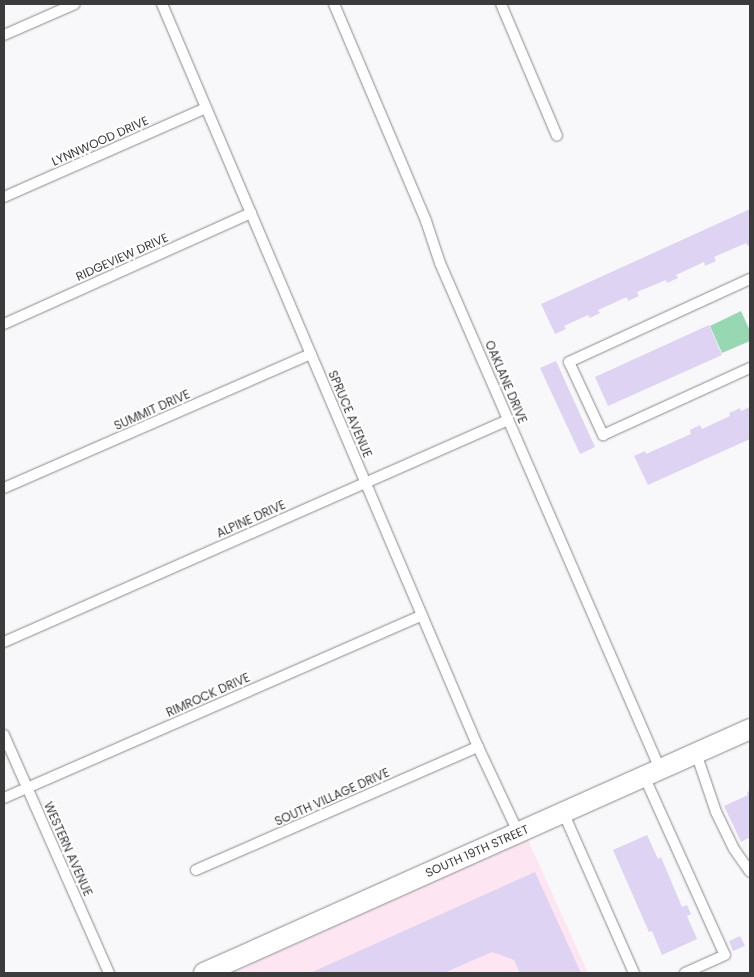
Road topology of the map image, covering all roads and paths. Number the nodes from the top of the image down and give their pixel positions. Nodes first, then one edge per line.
1 (75, 4) edge
2 (162, 4) edge
3 (334, 4) edge
4 (501, 4) edge
5 (4, 35) edge
6 (206, 108) junction
7 (557, 136) dead end
8 (4, 197) edge
9 (251, 214) junction
10 (750, 280) edge
11 (4, 324) edge
12 (311, 354) junction
13 (750, 368) edge
14 (508, 420) junction
15 (366, 482) junction
16 (4, 488) edge
17 (422, 615) junction
18 (4, 642) edge
19 (750, 728) edge
20 (4, 734) edge
21 (478, 747) junction
22 (696, 753) junction
23 (652, 772) junction
24 (27, 787) junction
25 (4, 798) edge
26 (563, 812) junction
27 (518, 832) junction
28 (196, 870) dead end
29 (750, 872) edge
30 (109, 973) edge
31 (204, 973) edge
32 (634, 973) edge
33 (685, 973) edge

1 - 5 lane
2 - 6 lane, SPRUCE AVENUE
3 - 14 lane, OAKLANE DRIVE
4 - 7 lane
6 - 8 lane, LYNNWOOD DRIVE
6 - 9 lane, SPRUCE AVENUE
9 - 11 lane, RIDGEVIEW DRIVE
9 - 12 lane, SPRUCE AVENUE
10 - 13 lane
12 - 15 lane, SPRUCE AVENUE
12 - 16 lane, SUMMIT DRIVE
14 - 15 lane, ALPINE DRIVE
14 - 23 lane, OAKLANE DRIVE
15 - 17 lane, SPRUCE AVENUE
15 - 18 lane, ALPINE DRIVE
17 - 21 lane, SPRUCE AVENUE
17 - 24 lane, RIMROCK DRIVE
19 - 22 street, SOUTH 19TH STREET
20 - 24 lane, WESTERN AVENUE
21 - 27 lane, SPRUCE AVENUE
21 - 28 lane, SOUTH VILLAGE DRIVE
22 - 23 street, SOUTH 19TH STREET
22 - 29 lane
23 - 26 street, SOUTH 19TH STREET
23 - 33 lane, OAKLANE DRIVE
24 - 25 lane, RIMROCK DRIVE
24 - 30 lane, WESTERN AVENUE
26 - 27 street, SOUTH 19TH STREET
26 - 32 lane
27 - 31 street, SOUTH 19TH STREET

